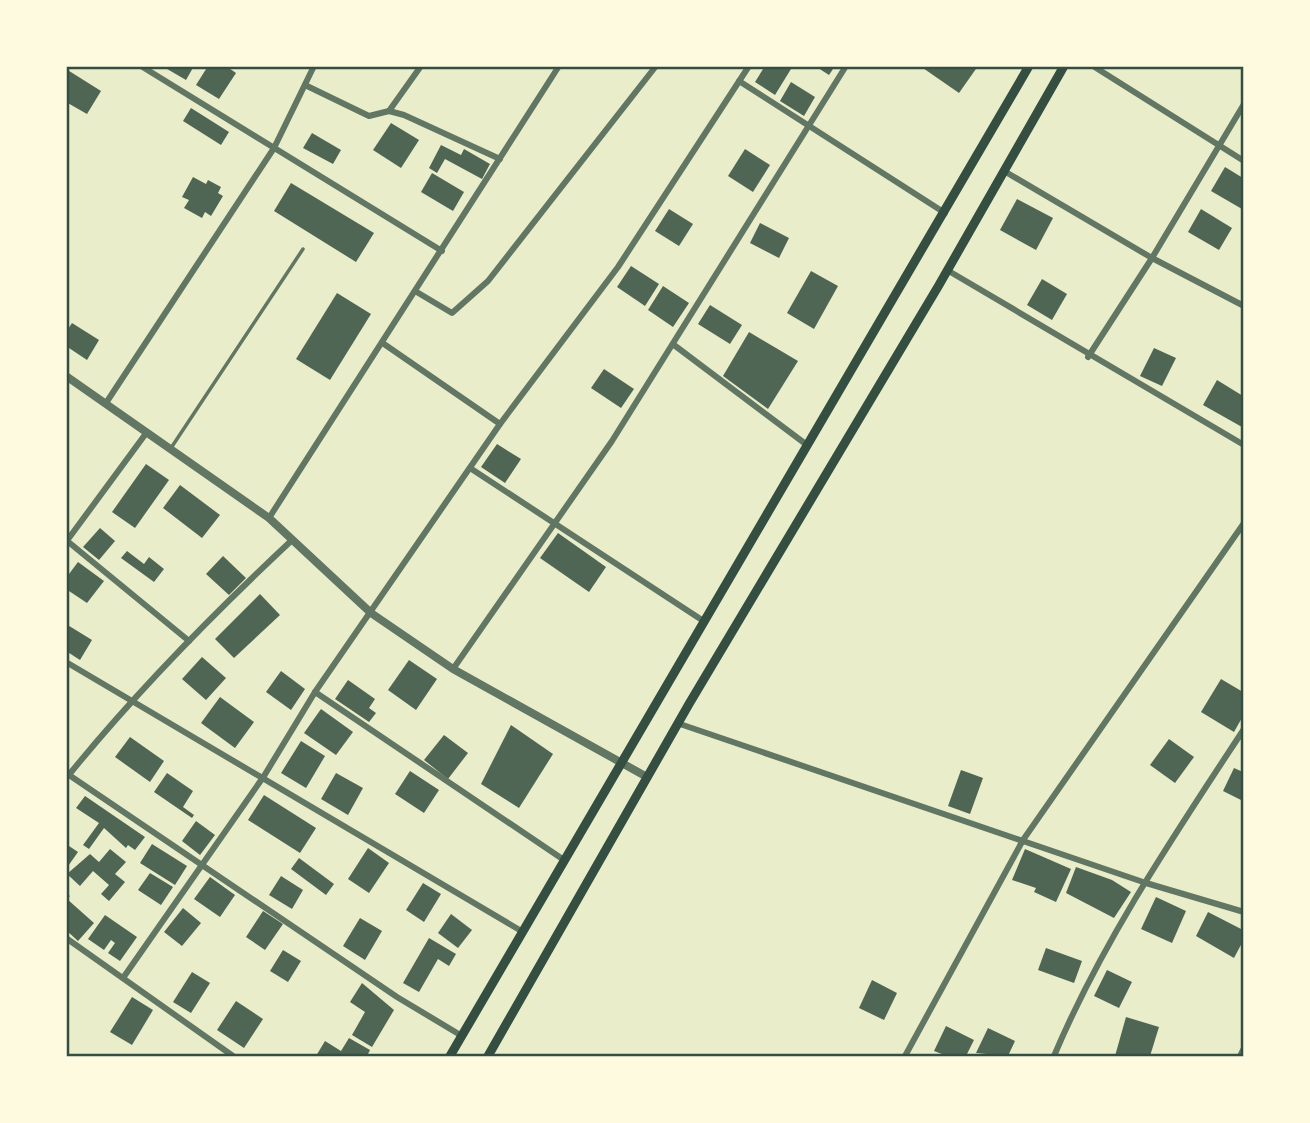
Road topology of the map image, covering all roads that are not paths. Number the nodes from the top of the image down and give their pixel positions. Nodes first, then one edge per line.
1 (141, 66) edge
2 (314, 66) edge
3 (421, 66) edge
4 (558, 66) edge
5 (656, 66) edge
6 (748, 66) edge
7 (846, 66) edge
8 (1029, 66) edge
9 (1064, 66) edge
10 (1093, 66) edge
11 (739, 81) junction
12 (305, 85) junction
13 (1244, 104) edge
14 (389, 111) junction
15 (807, 127) junction
16 (1219, 146) junction
17 (274, 148) junction
18 (500, 159) junction
19 (1244, 161) edge
20 (1004, 171) junction
21 (944, 213) junction
22 (303, 249) dead end
23 (442, 251) junction
24 (1152, 258) junction
25 (947, 270) junction
26 (415, 291) junction
27 (1244, 306) edge
28 (384, 344) junction
29 (674, 345) junction
30 (1088, 356) junction
31 (66, 376) edge
32 (106, 403) junction
33 (500, 424) junction
34 (147, 432) junction
35 (807, 445) junction
36 (1243, 445) edge
37 (171, 448) junction
38 (470, 468) junction
39 (269, 518) junction
40 (1244, 523) edge
41 (554, 525) junction
42 (67, 541) edge
43 (291, 541) junction
44 (371, 613) junction
45 (705, 622) junction
46 (189, 641) junction
47 (66, 662) edge
48 (453, 669) junction
49 (314, 692) junction
50 (133, 701) junction
51 (677, 723) junction
52 (1244, 729) edge
53 (621, 763) junction
54 (68, 776) edge
55 (264, 776) junction
56 (647, 777) junction
57 (1023, 840) junction
58 (564, 860) junction
59 (202, 864) junction
60 (1146, 883) junction
61 (1244, 912) edge
62 (523, 932) junction
63 (68, 940) edge
64 (123, 978) junction
65 (463, 1036) junction
66 (1244, 1048) edge
67 (233, 1056) edge
68 (450, 1056) edge
69 (488, 1056) edge
70 (905, 1056) edge
71 (1054, 1056) edge
72 (1240, 1056) edge

1 - 17 street
2 - 12 street
3 - 14 street
4 - 18 street
5 - 26 street
6 - 11 street
7 - 15 street
8 - 21 main road
9 - 20 main road
10 - 16 street
11 - 15 street
11 - 33 street
12 - 14 street
12 - 17 street
13 - 16 street
14 - 18 street
15 - 21 street
15 - 29 street
16 - 19 street
16 - 24 street
17 - 23 street
17 - 32 street
18 - 23 street
20 - 24 street
20 - 25 main road
21 - 35 main road
22 - 37 lane
23 - 26 street
24 - 27 street
24 - 30 street
25 - 30 street
25 - 51 main road
26 - 28 street
28 - 33 street
28 - 39 street
29 - 35 street
29 - 41 street
30 - 36 street
31 - 32 street
32 - 34 street
33 - 38 street
34 - 37 street
34 - 42 street
35 - 45 main road
37 - 39 street
38 - 41 street
38 - 44 street
39 - 43 street
40 - 57 street
41 - 45 street
41 - 48 street
42 - 46 street
43 - 44 street
43 - 46 street
44 - 48 street
44 - 49 street
45 - 53 main road
46 - 50 street
47 - 50 street
48 - 53 street
49 - 55 street
49 - 58 street
50 - 54 street
50 - 55 street
51 - 56 main road
51 - 57 street
52 - 60 street
53 - 56 street
53 - 58 main road
54 - 59 street
55 - 59 street
55 - 62 street
56 - 69 main road
57 - 60 street
57 - 70 street
58 - 62 main road
59 - 64 street
59 - 65 street
60 - 61 street
60 - 71 street
62 - 65 main road
63 - 64 street
64 - 67 street
65 - 68 main road
66 - 72 street

